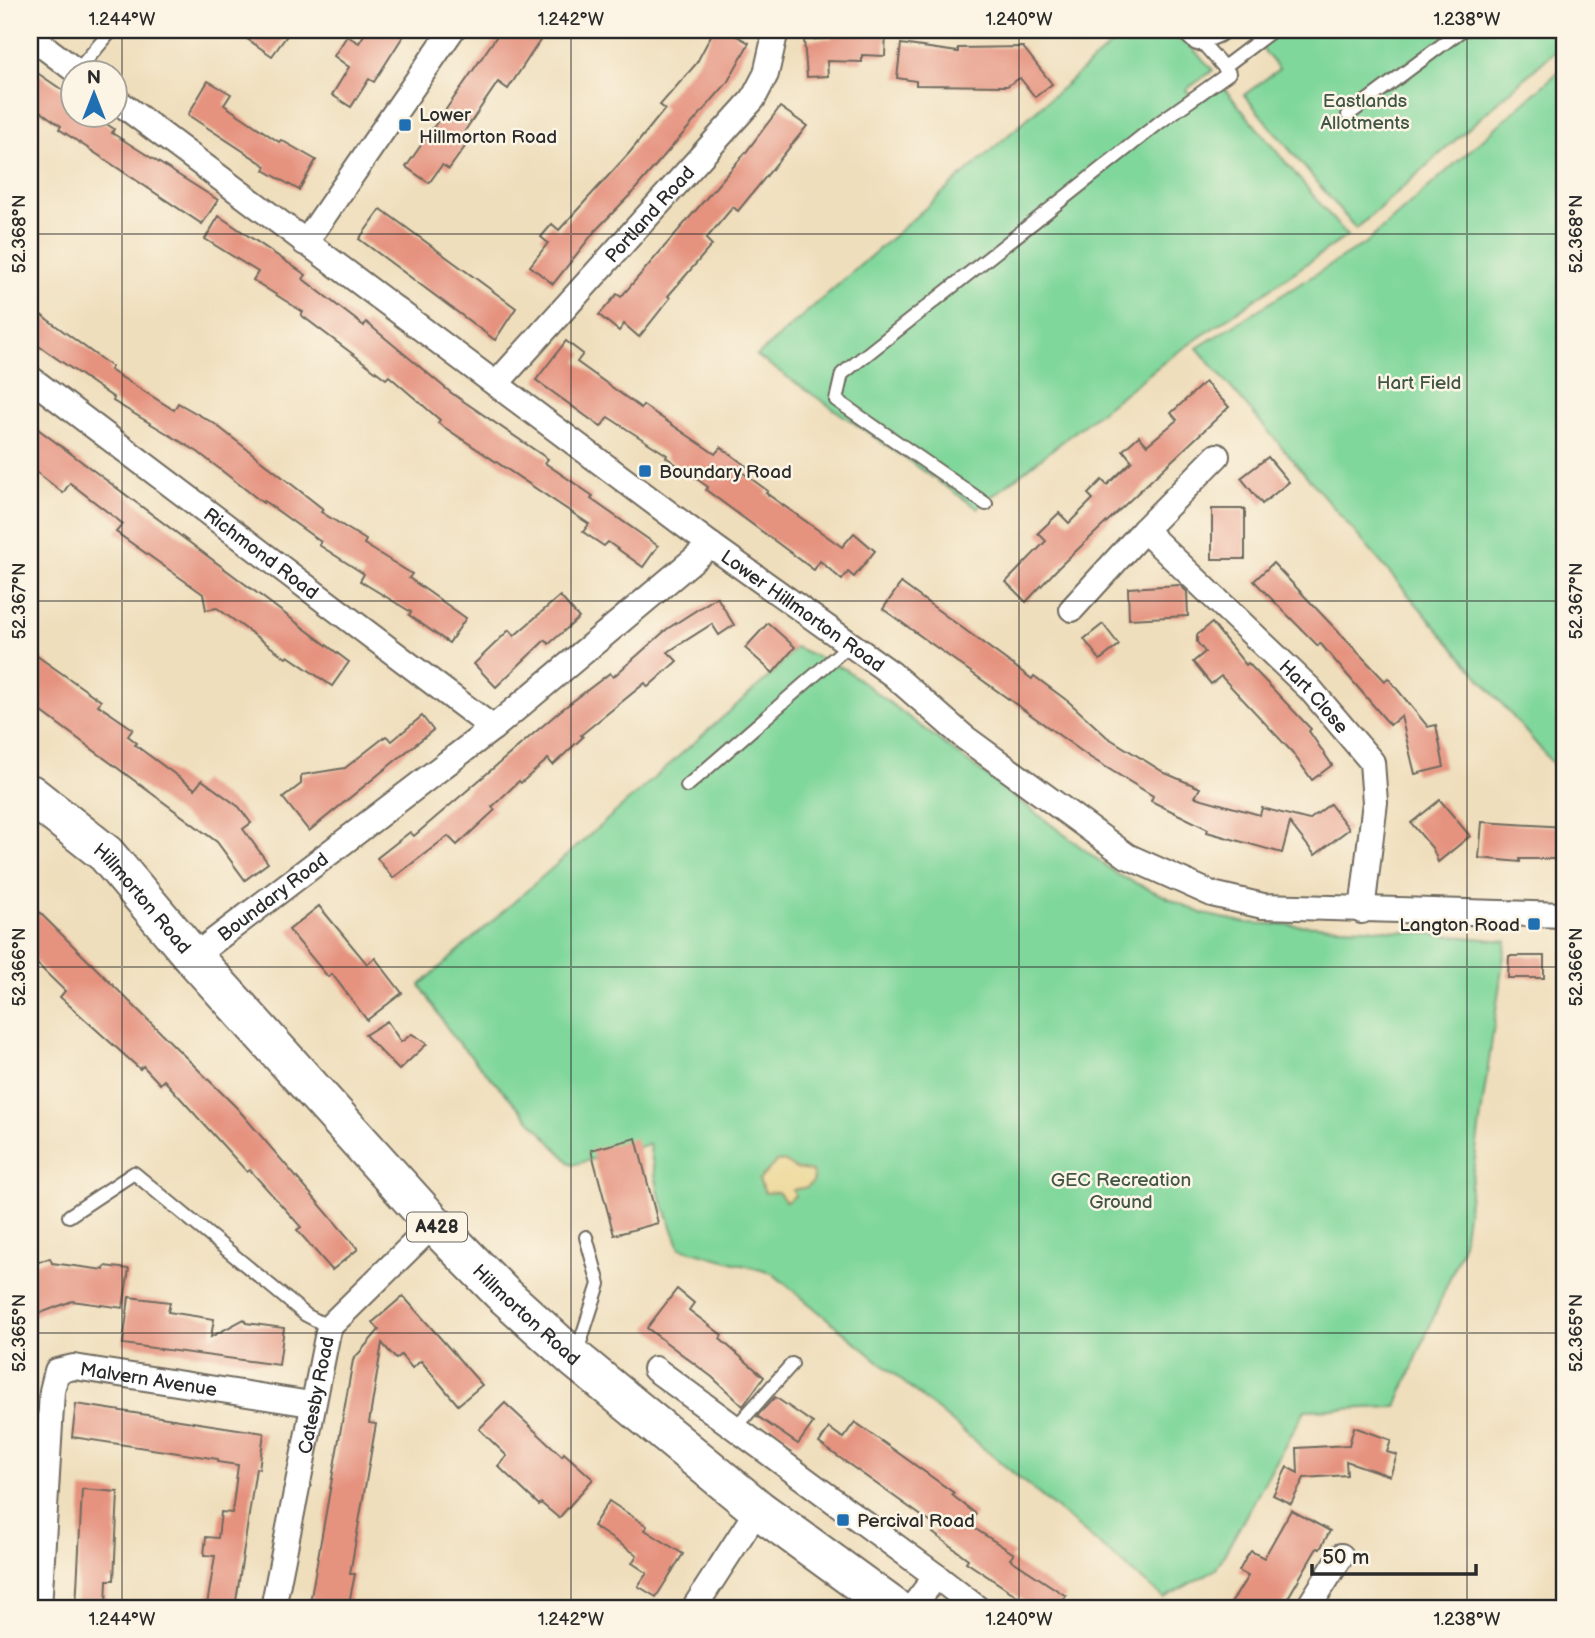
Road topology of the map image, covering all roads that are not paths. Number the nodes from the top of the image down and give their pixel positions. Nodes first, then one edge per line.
1 (112, 30) edge
2 (452, 30) edge
3 (776, 30) edge
4 (1273, 30) edge
5 (1462, 30) edge
6 (1201, 33) edge
7 (30, 36) edge
8 (62, 60) edge
9 (88, 60) edge
10 (1224, 67) junction
11 (130, 111) edge
12 (1348, 116) dead end
13 (305, 243) junction
14 (30, 378) edge
15 (496, 384) junction
16 (1217, 456) dead end
17 (986, 505) dead end
18 (1144, 530) junction
19 (711, 545) junction
20 (1072, 609) dead end
21 (848, 646) junction
22 (493, 728) junction
23 (687, 786) dead end
24 (30, 794) edge
25 (1362, 911) junction
26 (1565, 915) edge
27 (193, 957) junction
28 (68, 1216) dead end
29 (435, 1224) junction
30 (586, 1237) dead end
31 (329, 1327) junction
32 (575, 1359) junction
33 (792, 1364) dead end
34 (655, 1369) dead end
35 (311, 1404) junction
36 (733, 1429) junction
37 (758, 1509) junction
38 (1341, 1556) dead end
39 (936, 1576) junction
40 (38, 1608) edge
41 (273, 1608) edge
42 (694, 1608) edge
43 (894, 1608) edge
44 (912, 1608) edge
45 (977, 1608) edge
46 (1308, 1608) edge

1 - 9 lane
2 - 13 street
3 - 15 street, Portland Road
4 - 10 lane
5 - 12 lane
6 - 10 lane
7 - 8 street
10 - 17 lane
11 - 13 street, Lower Hillmorton Road
13 - 15 street, Lower Hillmorton Road
14 - 22 street, Richmond Road
15 - 19 street, Lower Hillmorton Road
16 - 18 street
18 - 20 street
18 - 25 street, Hart Close
19 - 21 street, Lower Hillmorton Road
19 - 22 street, Boundary Road
21 - 23 lane
21 - 25 street, Lower Hillmorton Road
22 - 27 street, Boundary Road
24 - 27 highway, Hillmorton Road / A428
25 - 26 street, Lower Hillmorton Road
27 - 29 highway, Hillmorton Road / A428
28 - 31 lane
29 - 31 street, Catesby Road
29 - 32 highway, Hillmorton Road / A428
30 - 32 lane
31 - 35 street, Catesby Road
32 - 37 highway, Hillmorton Road / A428
33 - 36 lane
34 - 36 street
35 - 40 street, Malvern Avenue
35 - 41 street, Catesby Road
36 - 39 street
37 - 42 street
37 - 43 highway, Hillmorton Road / A428
38 - 46 street
39 - 44 street
39 - 45 street

